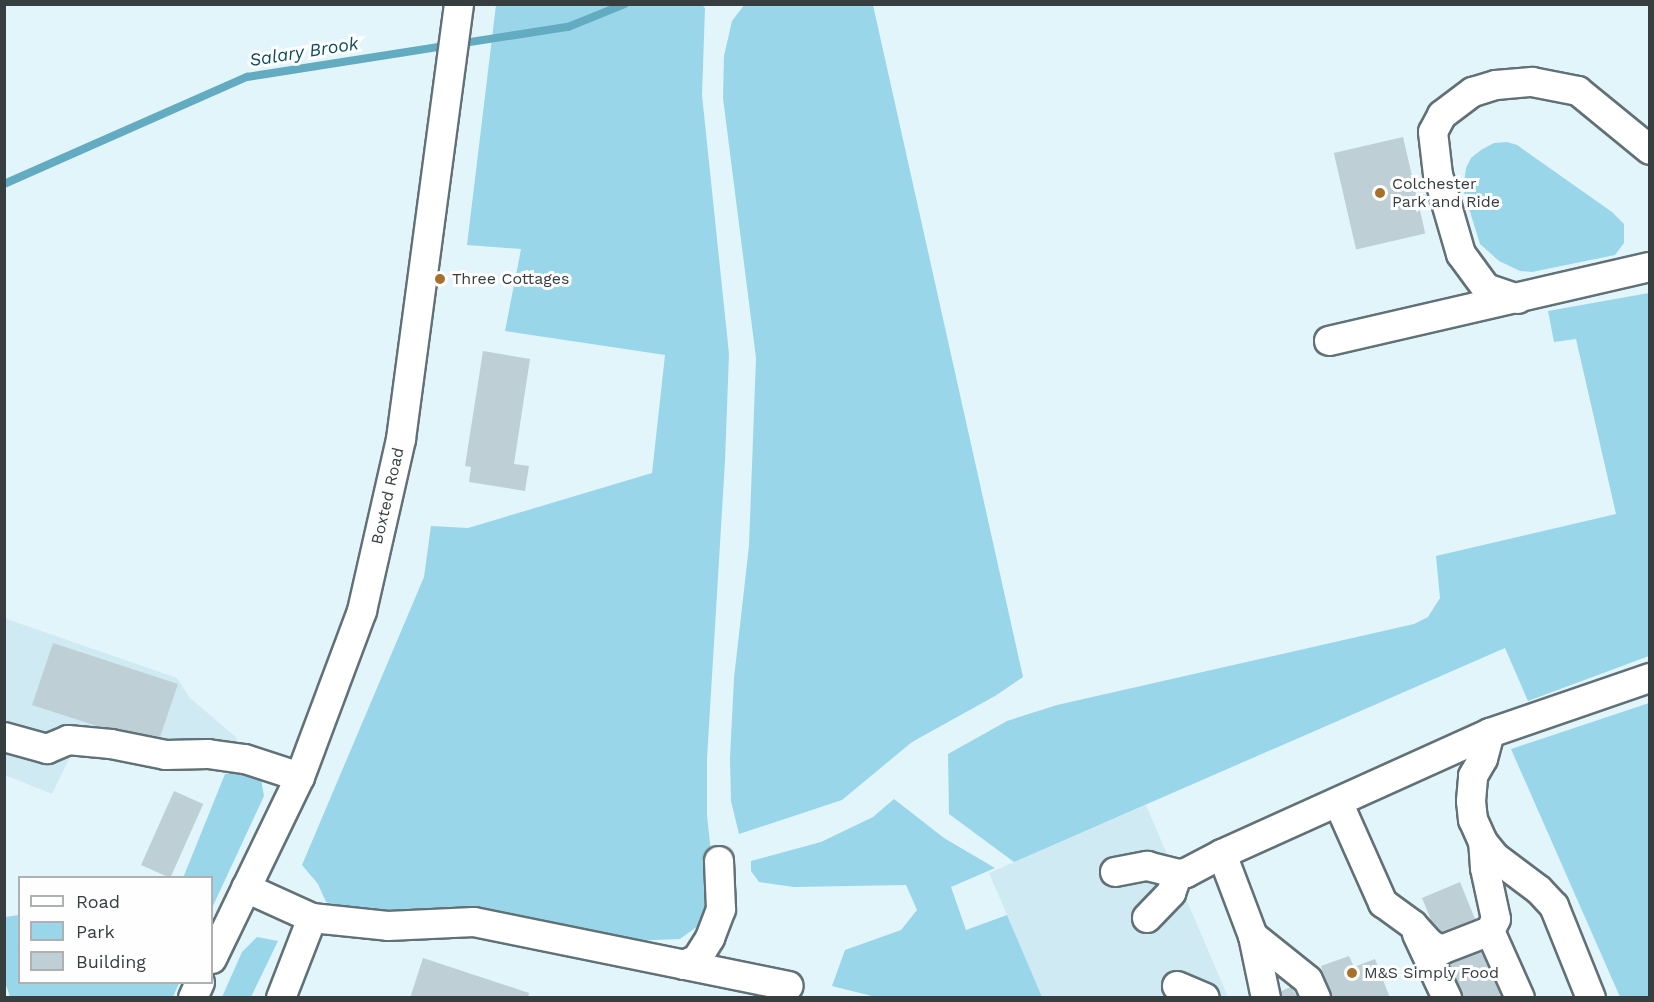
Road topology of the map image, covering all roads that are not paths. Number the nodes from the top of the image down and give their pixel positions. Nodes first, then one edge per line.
1 (458, 15) edge
2 (1650, 150) edge
3 (1650, 267) edge
4 (1518, 299) junction
5 (1329, 342) dead end
6 (1650, 678) edge
7 (1490, 733) junction
8 (4, 737) edge
9 (300, 777) junction
10 (1338, 802) junction
11 (1483, 842) junction
12 (1222, 854) junction
13 (719, 861) dead end
14 (1115, 872) dead end
15 (1182, 873) junction
16 (246, 888) junction
17 (312, 918) junction
18 (1148, 918) dead end
19 (1413, 925) junction
20 (1490, 931) junction
21 (1253, 936) junction
22 (213, 957) edge
23 (684, 965) junction
24 (199, 984) edge
25 (789, 986) dead end
26 (1177, 987) dead end
27 (193, 998) edge
28 (281, 998) edge
29 (1205, 998) edge
30 (1266, 998) edge
31 (1316, 998) edge
32 (1447, 998) edge
33 (1520, 998) edge
34 (1591, 998) edge

1 - 9 street, Boxted Road
2 - 4 street
3 - 4 street
4 - 5 street
6 - 7 street
7 - 10 street
7 - 11 street
8 - 9 street
9 - 16 street, Boxted Road
10 - 12 street
10 - 19 street
11 - 20 street
11 - 34 street
12 - 15 street
12 - 21 street
13 - 23 street
14 - 15 street
15 - 18 street
16 - 17 street
16 - 22 street, Boxted Road
17 - 23 street
17 - 28 street
19 - 20 street
19 - 32 street
20 - 33 street
21 - 30 street
21 - 31 street
23 - 25 street
24 - 27 street
26 - 29 street

